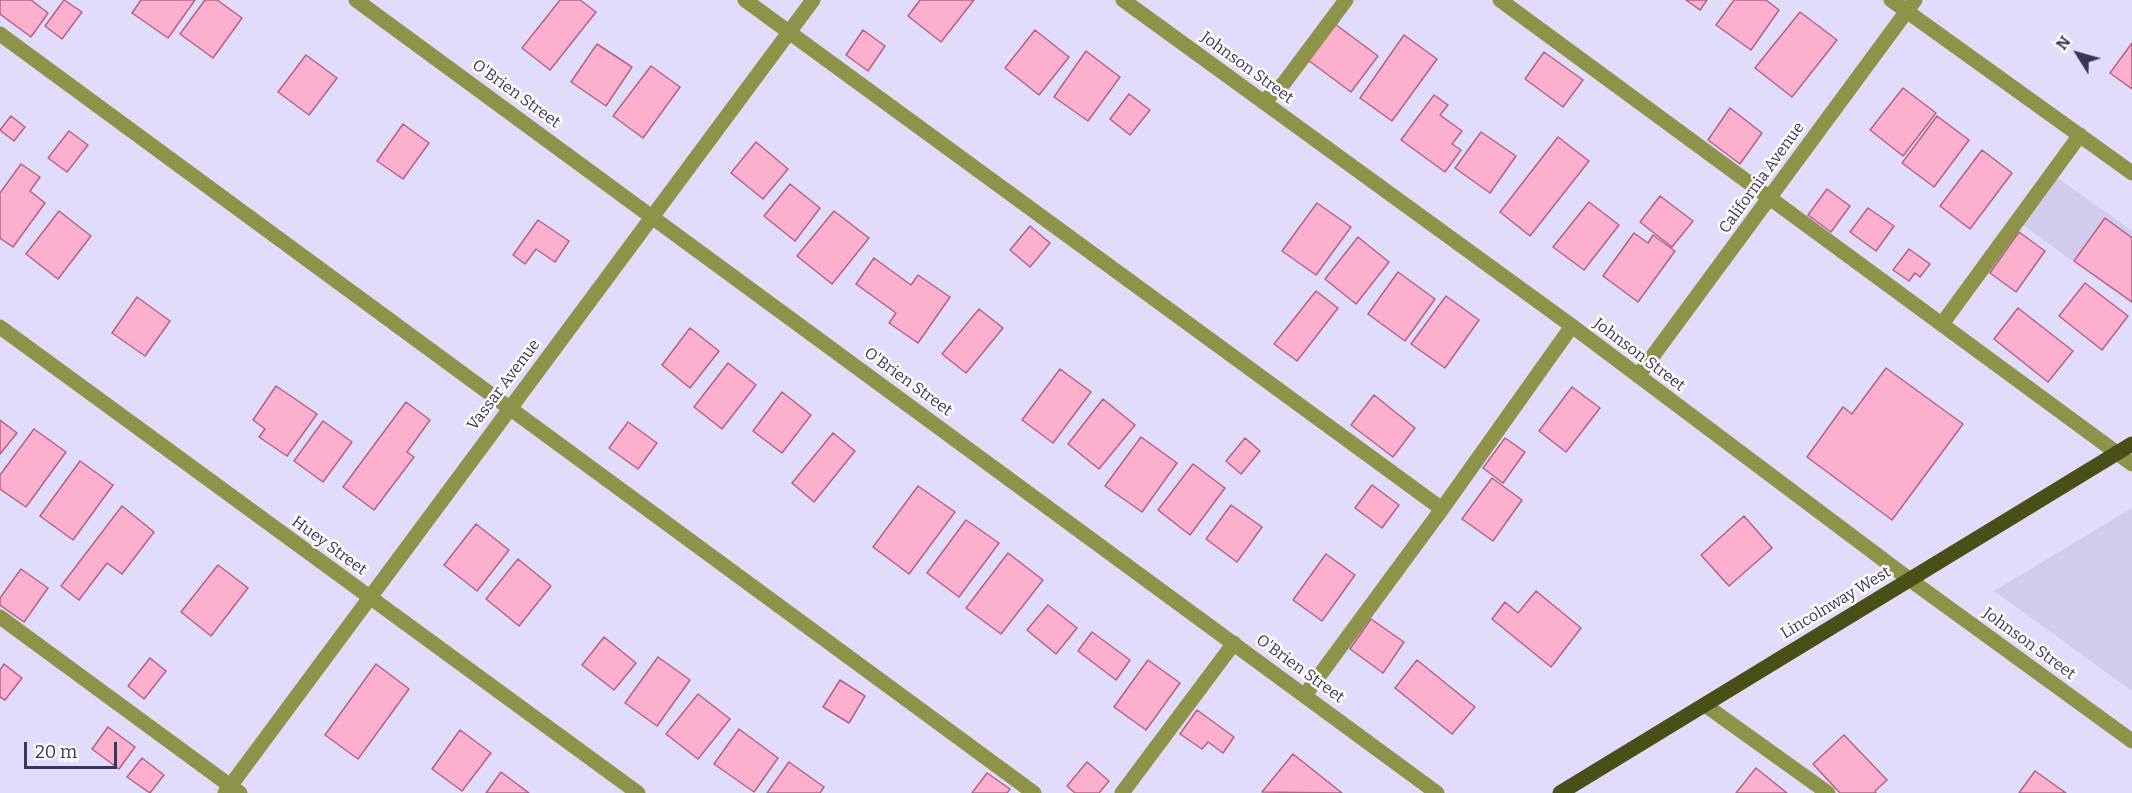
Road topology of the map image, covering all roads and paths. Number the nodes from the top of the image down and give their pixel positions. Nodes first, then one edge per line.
1 (356, 0) edge
2 (745, 0) edge
3 (813, 0) edge
4 (1123, 0) edge
5 (1346, 0) edge
6 (1500, 0) edge
7 (1891, 0) edge
8 (1911, 6) edge
9 (789, 33) junction
10 (0, 34) edge
11 (1263, 102) junction
12 (2080, 135) junction
13 (2132, 173) edge
14 (1768, 199) junction
15 (654, 218) junction
16 (1942, 324) junction
17 (1572, 326) junction
18 (0, 327) edge
19 (1638, 376) junction
20 (510, 407) junction
21 (2132, 444) edge
22 (2117, 453) junction
23 (2132, 464) edge
24 (1442, 509) junction
25 (1910, 579) junction
26 (368, 597) junction
27 (0, 617) edge
28 (1234, 644) junction
29 (1305, 695) junction
30 (1705, 705) junction
31 (2132, 741) edge
32 (232, 791) edge
33 (638, 793) edge
34 (1034, 793) edge
35 (1122, 793) edge
36 (1437, 793) edge
37 (1560, 793) edge
38 (1828, 793) edge

1 - 15 street, O'Brien Street
2 - 9 street
3 - 9 street, Vassar Avenue
4 - 11 street, Johnson Street
5 - 11 street
6 - 14 street
7 - 8 street
8 - 12 street
8 - 14 street, California Avenue
9 - 15 street, Vassar Avenue
9 - 24 street
10 - 20 street
11 - 17 street, Johnson Street
12 - 13 street
12 - 16 street
14 - 16 street
14 - 19 street, California Avenue
15 - 20 street, Vassar Avenue
15 - 28 street, O'Brien Street
16 - 22 street
17 - 19 street, Johnson Street
17 - 24 street
18 - 26 street, Huey Street
19 - 25 street, Johnson Street
20 - 26 street, Vassar Avenue
20 - 34 street
21 - 22 main road, Lincolnway West
22 - 23 street
22 - 25 main road, Lincolnway West
24 - 29 street
25 - 30 main road, Lincolnway West
25 - 31 street, Johnson Street
26 - 32 street, Vassar Avenue
26 - 33 street, Huey Street
27 - 32 street
28 - 29 street, O'Brien Street
28 - 35 street
29 - 36 street, O'Brien Street
30 - 37 main road, Lincolnway West
30 - 38 street

